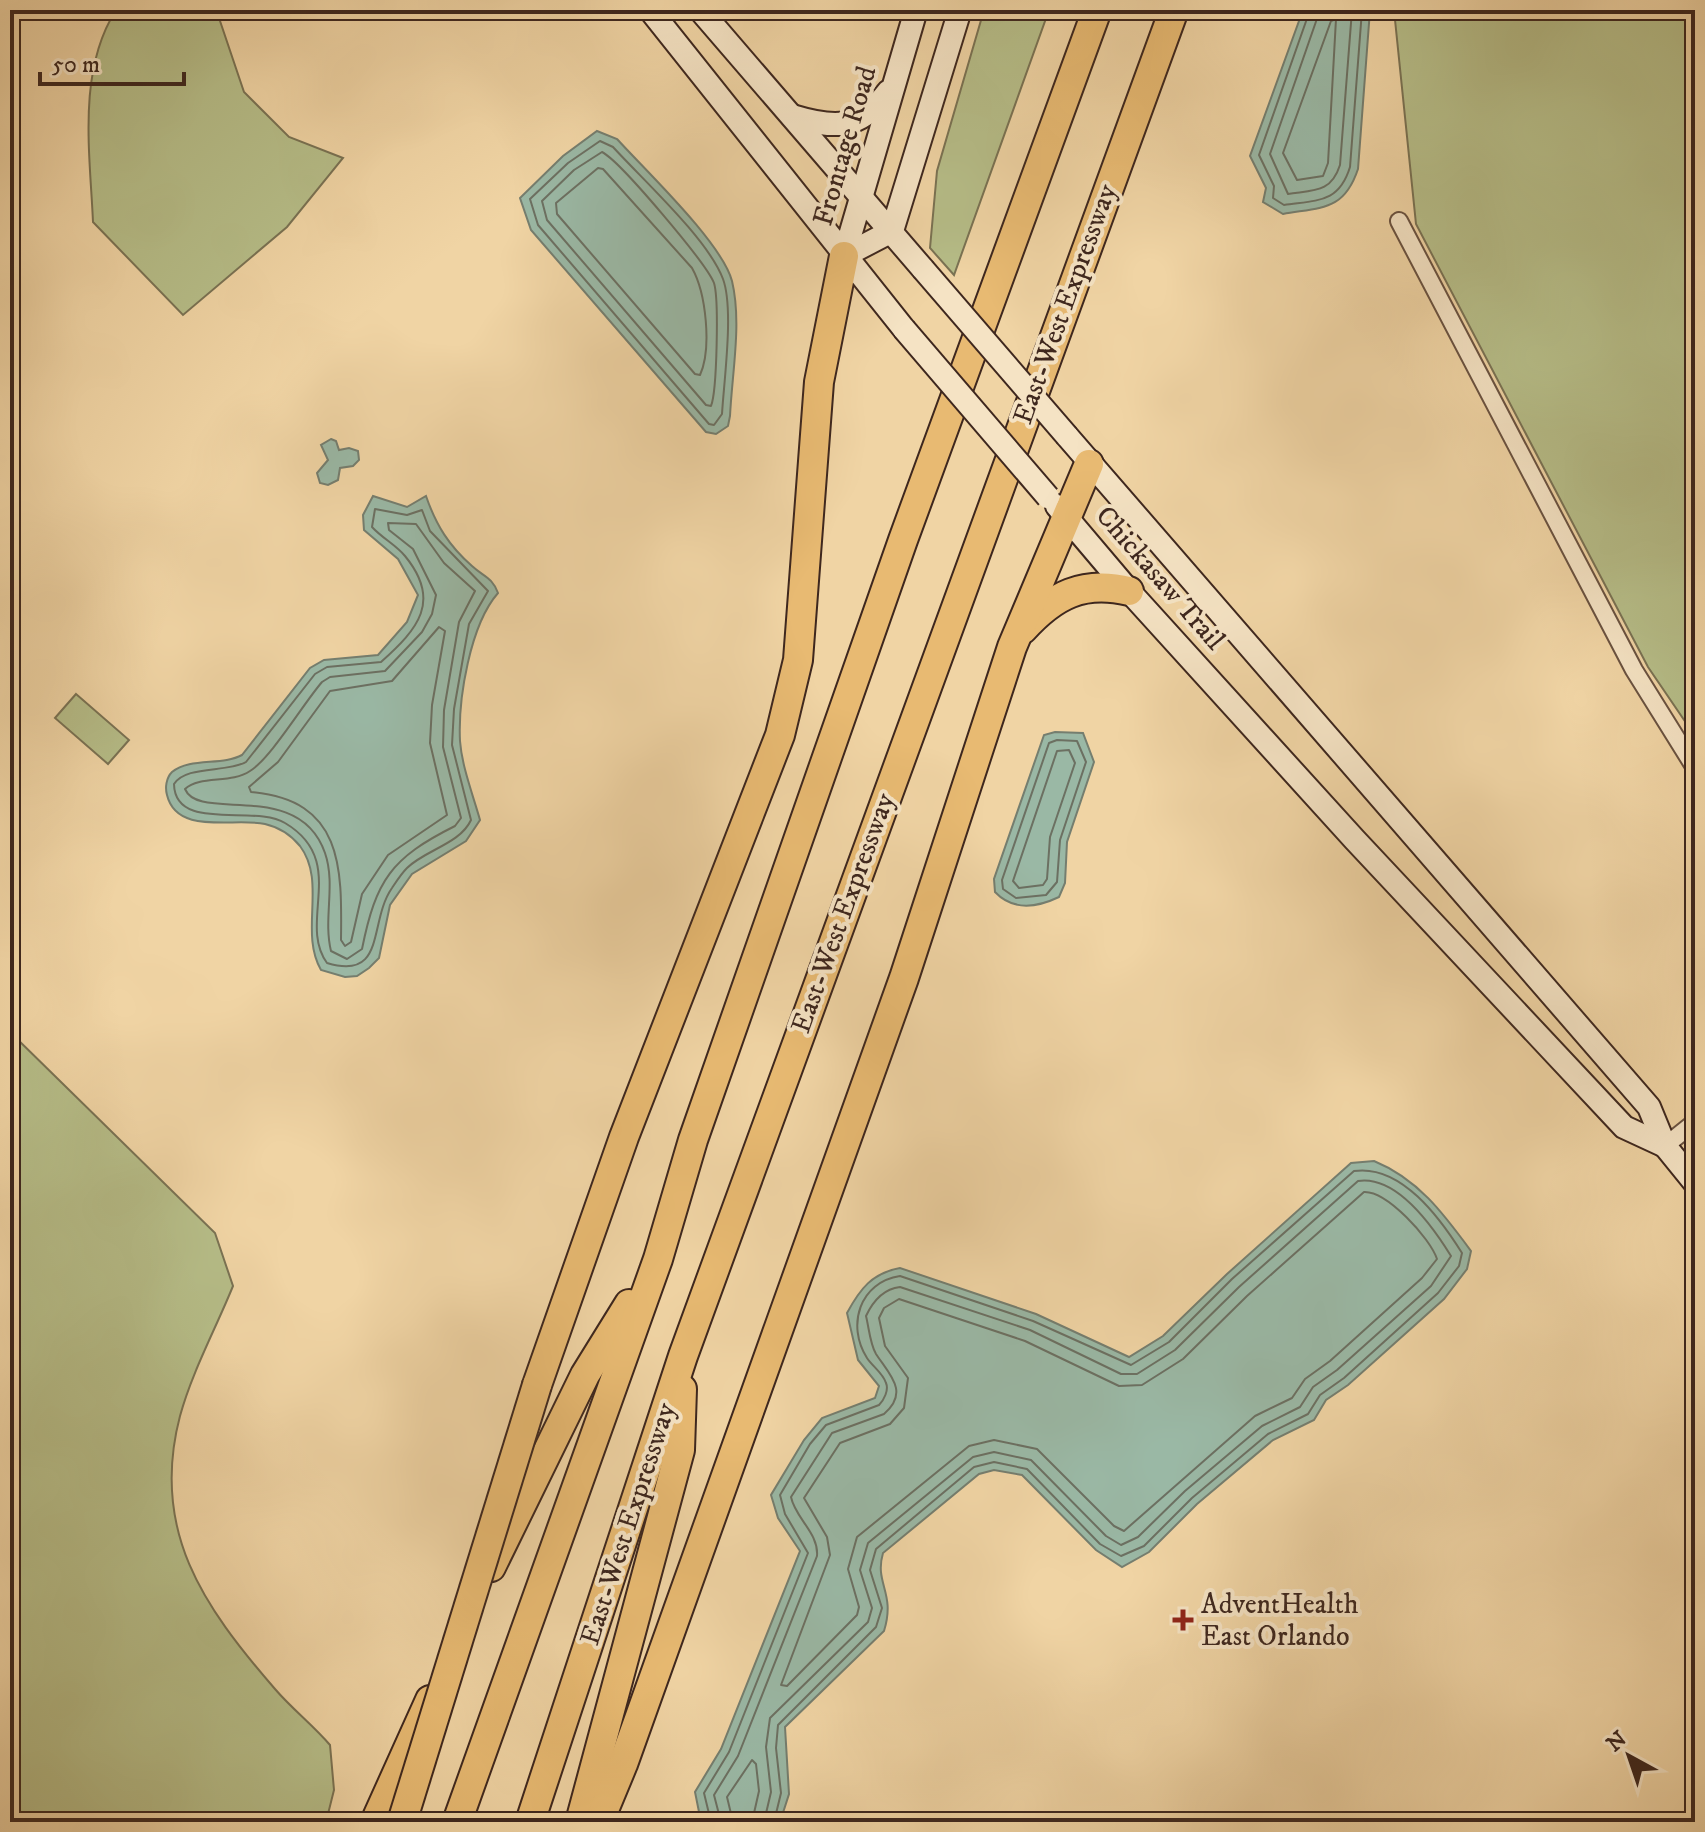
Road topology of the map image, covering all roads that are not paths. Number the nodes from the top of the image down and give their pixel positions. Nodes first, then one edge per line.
1 (650, 10) edge
2 (700, 10) edge
3 (916, 10) edge
4 (960, 10) edge
5 (1097, 10) edge
6 (1174, 10) edge
7 (894, 85) junction
8 (791, 115) junction
9 (863, 200) junction
10 (1399, 221) dead end
11 (892, 231) junction
12 (844, 256) junction
13 (1089, 464) junction
14 (1057, 506) junction
15 (1129, 591) junction
16 (1017, 636) junction
17 (1695, 768) edge
18 (1695, 1122) edge
19 (1665, 1146) junction
20 (1695, 1183) edge
21 (658, 1259) junction
22 (683, 1356) junction
23 (375, 1822) edge
24 (402, 1822) edge
25 (457, 1822) edge
26 (530, 1822) edge
27 (580, 1822) edge
28 (599, 1822) edge

1 - 12 street, Chickasaw Trail
2 - 8 street, Chickasaw Trail
3 - 7 street, Frontage Road
4 - 11 street
5 - 21 highway, East-West Expressway
6 - 22 highway, East-West Expressway
7 - 8 street
7 - 9 street, Frontage Road
8 - 9 street, Chickasaw Trail
9 - 11 street, Chickasaw Trail
9 - 12 street, Frontage Road
10 - 17 street
11 - 12 street, Frontage Road
11 - 13 street, Chickasaw Trail, bridge
12 - 14 street, Chickasaw Trail, bridge
12 - 24 highway, bridge
13 - 14 highway
13 - 19 street, Chickasaw Trail
14 - 15 street, Chickasaw Trail
14 - 16 highway
15 - 16 highway
15 - 19 street, Chickasaw Trail
16 - 28 highway
18 - 19 street
19 - 20 street, Chickasaw Trail
21 - 23 highway
21 - 25 highway, East-West Expressway
22 - 26 highway, East-West Expressway
22 - 27 highway

